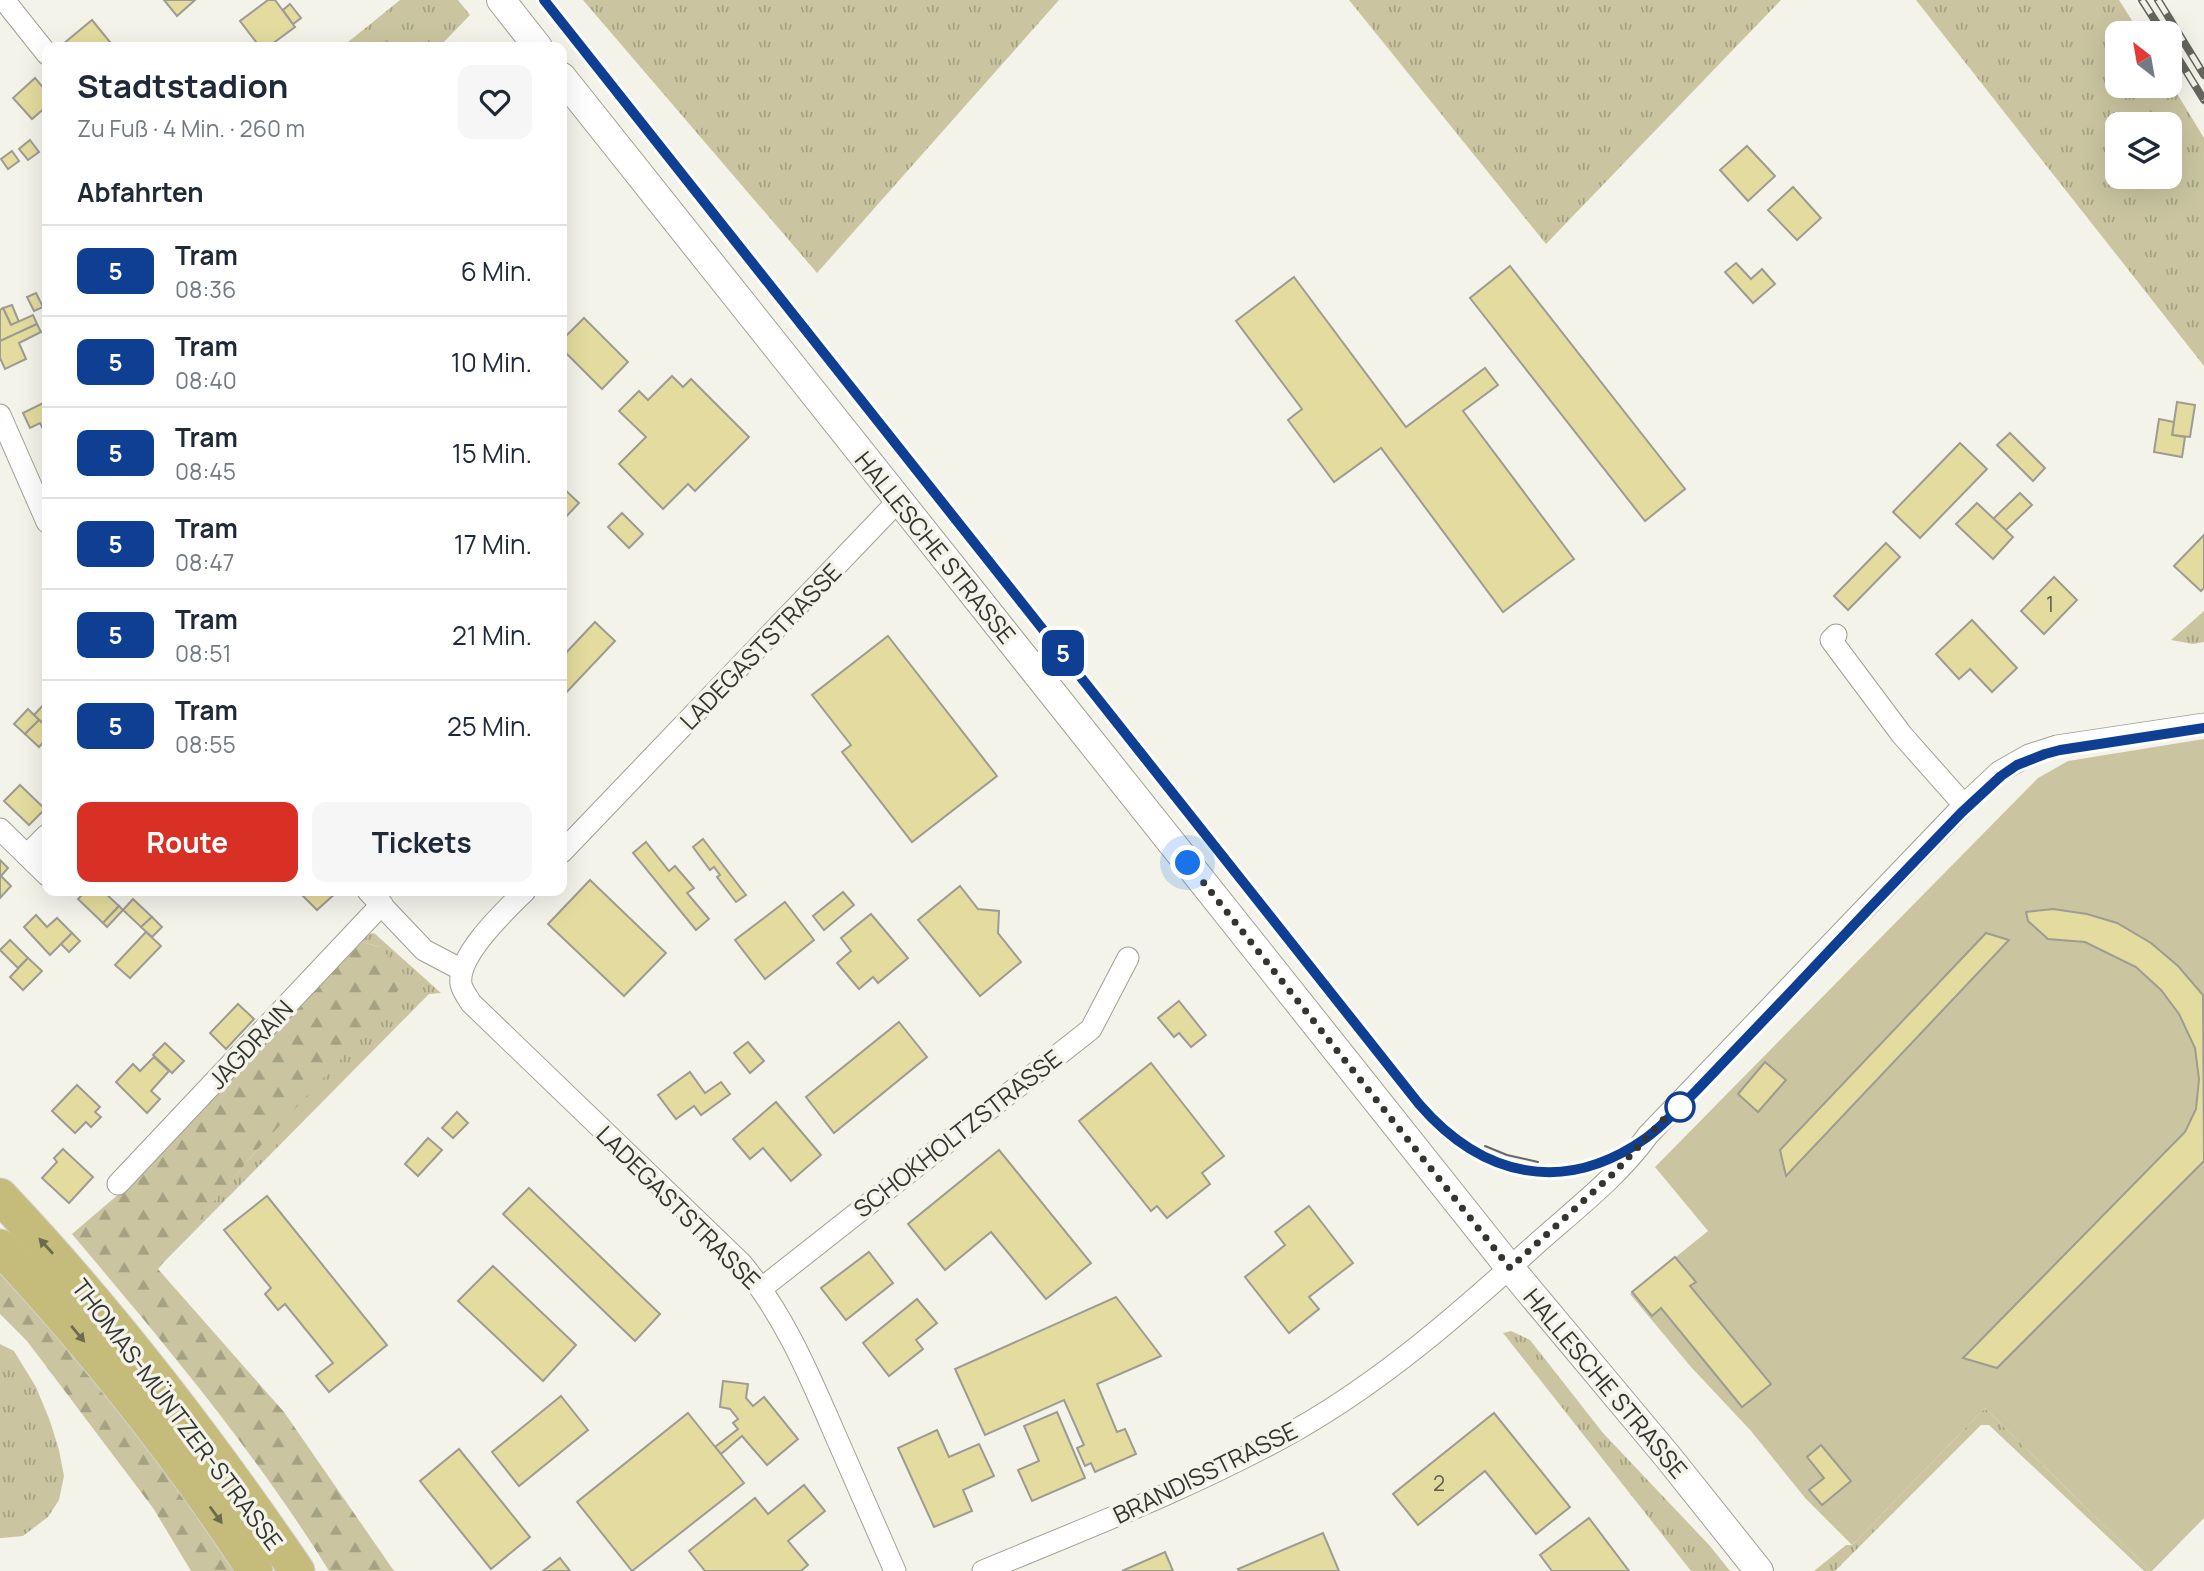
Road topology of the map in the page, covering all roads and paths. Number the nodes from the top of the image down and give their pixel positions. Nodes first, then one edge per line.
1 (4, 0) edge
2 (501, 0) edge
3 (534, 42) edge
4 (42, 48) edge
5 (567, 83) edge
6 (0, 415) edge
7 (899, 500) junction
8 (42, 511) edge
9 (1834, 638) dead end
10 (2204, 724) edge
11 (1964, 804) junction
12 (0, 829) edge
13 (42, 840) edge
14 (567, 847) edge
15 (27, 855) junction
16 (42, 870) edge
17 (520, 896) edge
18 (375, 897) edge
19 (1128, 958) dead end
20 (463, 970) junction
21 (118, 1184) dead end
22 (0, 1196) edge
23 (0, 1247) edge
24 (1510, 1268) junction
25 (762, 1288) junction
26 (255, 1571) edge
27 (297, 1571) edge
28 (895, 1571) edge
29 (983, 1571) edge
30 (1759, 1571) edge

1 - 4 street
2 - 3 street
5 - 7 street, HALLESCHE STRASSE
6 - 8 street
7 - 14 street, LADEGASTSTRASSE
7 - 24 street, HALLESCHE STRASSE
9 - 11 street
10 - 11 street, BRANDISSTRASSE
11 - 24 street, BRANDISSTRASSE
12 - 15 street
13 - 15 street
15 - 16 street
17 - 20 street
18 - 20 street
18 - 21 street, JAGDRAIN
19 - 25 street, SCHOKHOLTZSTRASSE
20 - 25 street, LADEGASTSTRASSE
27 -> 22 main road, THOMAS-MÜNTZER-STRASSE
23 -> 26 main road, THOMAS-MÜNTZER-STRASSE
24 - 29 street, BRANDISSTRASSE
24 - 30 street, HALLESCHE STRASSE
25 - 28 street, LADEGASTSTRASSE

